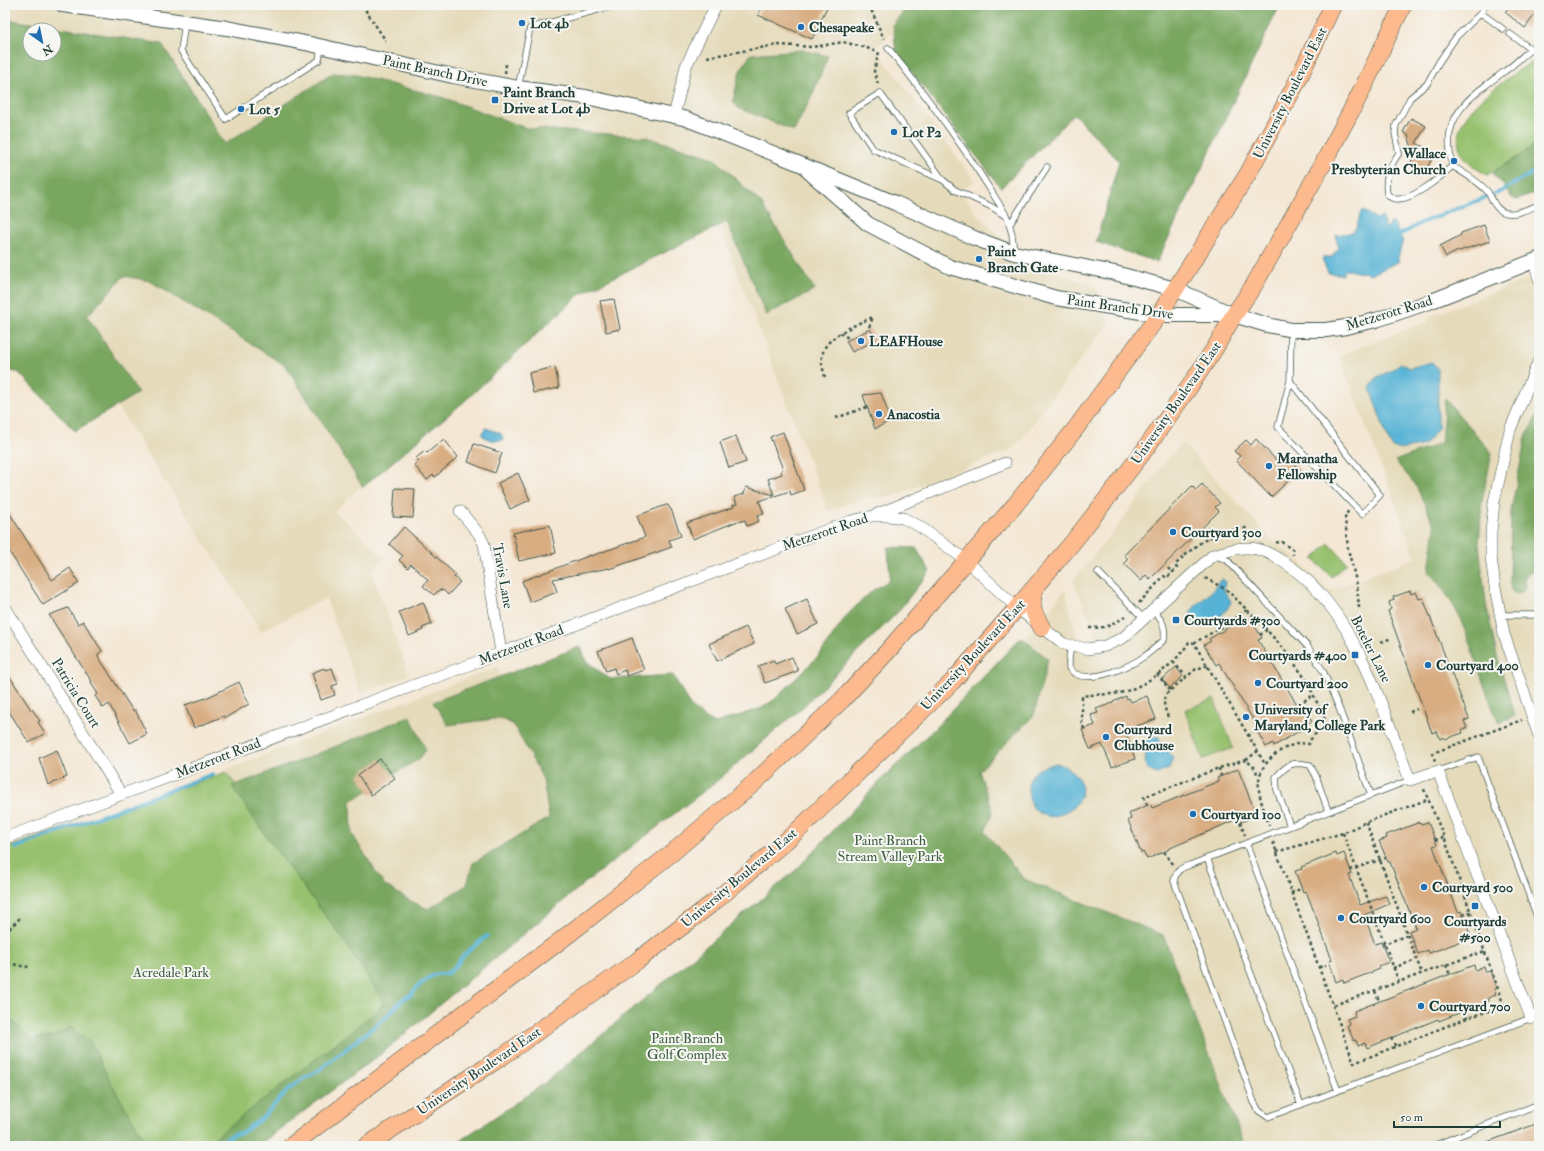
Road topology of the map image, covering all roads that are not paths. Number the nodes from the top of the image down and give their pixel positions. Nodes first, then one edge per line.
1 (63, 5) edge
2 (616, 5) edge
3 (716, 5) edge
4 (1333, 5) edge
5 (1403, 5) edge
6 (1485, 5) edge
7 (1481, 13) junction
8 (185, 22) junction
9 (1503, 29) dead end
10 (1510, 34) dead end
11 (1539, 44) edge
12 (321, 47) junction
13 (888, 48) dead end
14 (1531, 49) junction
15 (518, 88) junction
16 (674, 116) junction
17 (800, 164) junction
18 (1452, 166) junction
19 (1047, 167) dead end
20 (943, 180) junction
21 (1539, 204) edge
22 (1007, 217) junction
23 (1010, 224) junction
24 (1014, 253) junction
25 (1536, 260) edge
26 (1539, 279) edge
27 (1175, 289) junction
28 (1160, 315) junction
29 (1234, 315) junction
30 (1292, 330) junction
31 (1539, 360) edge
32 (1290, 381) junction
33 (1005, 463) dead end
34 (460, 511) dead end
35 (873, 516) junction
36 (1213, 555) junction
37 (967, 561) junction
38 (1098, 572) dead end
39 (1035, 587) junction
40 (5, 607) edge
41 (1018, 608) junction
42 (1153, 610) junction
43 (1500, 615) junction
44 (1539, 615) edge
45 (1144, 619) junction
46 (1042, 628) junction
47 (1071, 645) junction
48 (501, 653) junction
49 (1539, 733) edge
50 (1438, 771) junction
51 (1415, 779) junction
52 (121, 794) junction
53 (1371, 795) junction
54 (1328, 811) junction
55 (1290, 826) junction
56 (5, 838) edge
57 (1246, 843) junction
58 (1207, 858) junction
59 (1539, 922) edge
60 (1535, 1016) edge
61 (1338, 1091) junction
62 (1539, 1104) edge
63 (1301, 1105) junction
64 (291, 1146) edge
65 (366, 1146) edge
66 (1433, 1146) edge

1 - 8 street, Paint Branch Drive
2 - 15 lane
3 - 16 street
4 - 27 main road, University Boulevard East
5 - 29 main road, University Boulevard East
6 - 7 lane
7 - 9 lane
7 - 18 lane
8 - 12 street, Paint Branch Drive
8 - 12 lane
10 - 14 lane
11 - 14 lane
12 - 15 street, Paint Branch Drive
13 - 22 lane
14 - 18 lane
15 - 16 street, Paint Branch Drive
16 - 17 street, Paint Branch Drive
17 - 24 street, Paint Branch Drive
17 - 28 street, Paint Branch Drive
18 - 21 lane
19 - 23 lane
20 - 20 lane
20 - 22 lane
22 - 23 lane
23 - 24 lane
24 - 27 street, Paint Branch Drive
25 - 26 street
25 - 30 street, Metzerott Road
27 - 28 main road, University Boulevard East
27 - 29 street, Paint Branch Drive
28 - 29 street, Paint Branch Drive
28 - 37 main road, University Boulevard East
29 - 30 street, Metzerott Road
29 - 39 main road, University Boulevard East
30 - 32 lane
31 - 43 street
32 - 32 lane
33 - 35 street
34 - 48 street, Travis Lane
35 - 37 street, Metzerott Road
35 - 48 street, Metzerott Road
36 - 42 street, Boteler Lane
36 - 51 street, Boteler Lane
36 - 53 lane
37 - 41 street, Metzerott Road
37 - 64 main road, University Boulevard East
38 - 45 lane
39 - 41 main road, University Boulevard East
39 - 46 main road
40 - 52 street, Patricia Court
41 - 46 street, Boteler Lane
41 - 65 main road, University Boulevard East
42 - 45 street, Boteler Lane
42 - 47 lane
43 - 44 lane
43 - 49 street
45 - 47 street, Boteler Lane
46 - 47 street, Boteler Lane
48 - 52 street, Metzerott Road
50 - 51 street
50 - 59 lane
50 - 60 street
51 - 53 lane
52 - 56 street, Metzerott Road
53 - 54 lane
54 - 55 lane
54 - 55 lane
55 - 57 lane
57 - 58 lane
57 - 61 lane
58 - 63 lane
58 - 63 lane
60 - 61 lane
61 - 63 lane
62 - 66 lane

